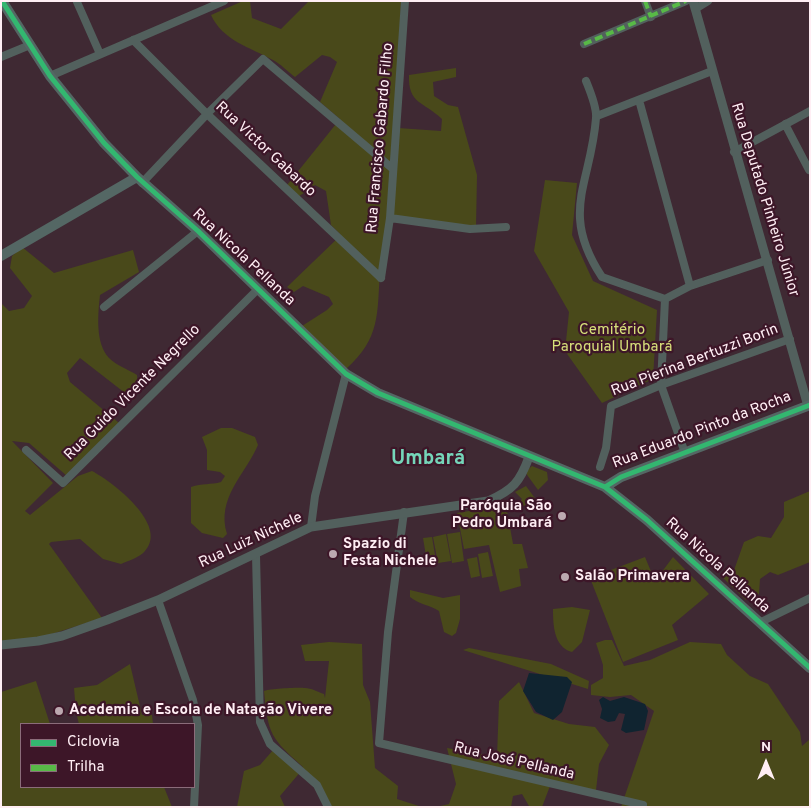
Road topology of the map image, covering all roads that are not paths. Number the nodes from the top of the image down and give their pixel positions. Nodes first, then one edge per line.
1 (2, 1) edge
2 (224, 1) edge
3 (405, 1) edge
4 (645, 1) edge
5 (686, 1) edge
6 (708, 1) edge
7 (78, 2) edge
8 (694, 5) edge
9 (651, 17) junction
10 (133, 40) junction
11 (584, 44) dead end
12 (30, 45) junction
13 (100, 54) junction
14 (1, 57) edge
15 (712, 71) junction
16 (50, 76) junction
17 (586, 80) dead end
18 (639, 100) junction
19 (810, 111) edge
20 (207, 114) junction
21 (597, 116) junction
22 (785, 124) junction
23 (734, 152) junction
24 (393, 169) junction
25 (809, 170) edge
26 (139, 180) junction
27 (390, 218) junction
28 (506, 227) dead end
29 (198, 231) junction
30 (1, 256) edge
31 (768, 260) junction
32 (381, 278) joint
33 (690, 286) junction
34 (258, 289) junction
35 (665, 299) junction
36 (104, 307) dead end
37 (790, 340) junction
38 (346, 374) junction
39 (661, 385) junction
40 (809, 406) edge
41 (26, 450) dead end
42 (685, 453) junction
43 (529, 457) junction
44 (600, 467) dead end
45 (605, 487) junction
46 (404, 512) junction
47 (311, 527) junction
48 (256, 555) junction
49 (810, 598) edge
50 (158, 600) junction
51 (761, 622) junction
52 (1, 645) edge
53 (810, 668) edge
54 (195, 786) edge
55 (195, 788) edge
56 (643, 805) dead end
57 (194, 807) edge
58 (328, 807) edge

1 - 12 main road, Rua Nicola Pellanda
2 - 10 street
3 - 24 street, Rua Francisco Gabardo Filho
4 - 9 street
5 - 9 street
6 - 8 street
7 - 13 street
8 - 15 street, Rua Deputado Pinheiro Júnior
9 - 11 street
10 - 13 street
10 - 20 street, Rua Victor Gabardo
12 - 14 street
12 - 16 main road, Rua Nicola Pellanda
13 - 16 street
15 - 18 street
15 - 23 street, Rua Deputado Pinheiro Júnior
16 - 26 main road, Rua Nicola Pellanda
17 - 21 street
18 - 21 street
18 - 33 street
19 - 22 street
20 - 24 street
20 - 26 street
20 - 32 street, Rua Victor Gabardo
21 - 35 street
22 - 23 street
22 - 25 street
23 - 31 street, Rua Deputado Pinheiro Júnior
24 - 27 street, Rua Francisco Gabardo Filho
26 - 29 main road, Rua Nicola Pellanda
26 - 30 main road
27 - 28 street
27 - 32 street, Rua Francisco Gabardo Filho
29 - 34 main road, Rua Nicola Pellanda
29 - 36 street
31 - 33 street
31 - 37 street, Rua Deputado Pinheiro Júnior
33 - 35 street
34 - 38 main road, Rua Nicola Pellanda
34 - 41 street, Rua Guido Vicente Negrello
35 - 39 street
37 - 39 street, Rua Pierina Bertuzzi Borin
37 - 40 street, Rua Deputado Pinheiro Júnior
38 - 43 main road, Rua Nicola Pellanda
38 - 47 street
39 - 42 street
39 - 44 street, Rua Pierina Bertuzzi Borin
40 - 42 main road, Rua Eduardo Pinto da Rocha
42 - 45 main road, Rua Eduardo Pinto da Rocha
43 - 45 main road, Rua Nicola Pellanda
43 - 46 street, Rua Luiz Nichele
45 - 51 main road, Rua Nicola Pellanda
46 - 47 street, Rua Luiz Nichele
46 - 56 street, Rua José Pellanda
47 - 48 street, Rua Luiz Nichele
48 - 50 street, Rua Luiz Nichele
48 - 58 street
49 - 51 street
50 - 52 street, Rua Luiz Nichele
50 - 54 street
51 - 53 main road, Rua Nicola Pellanda
55 - 57 street

